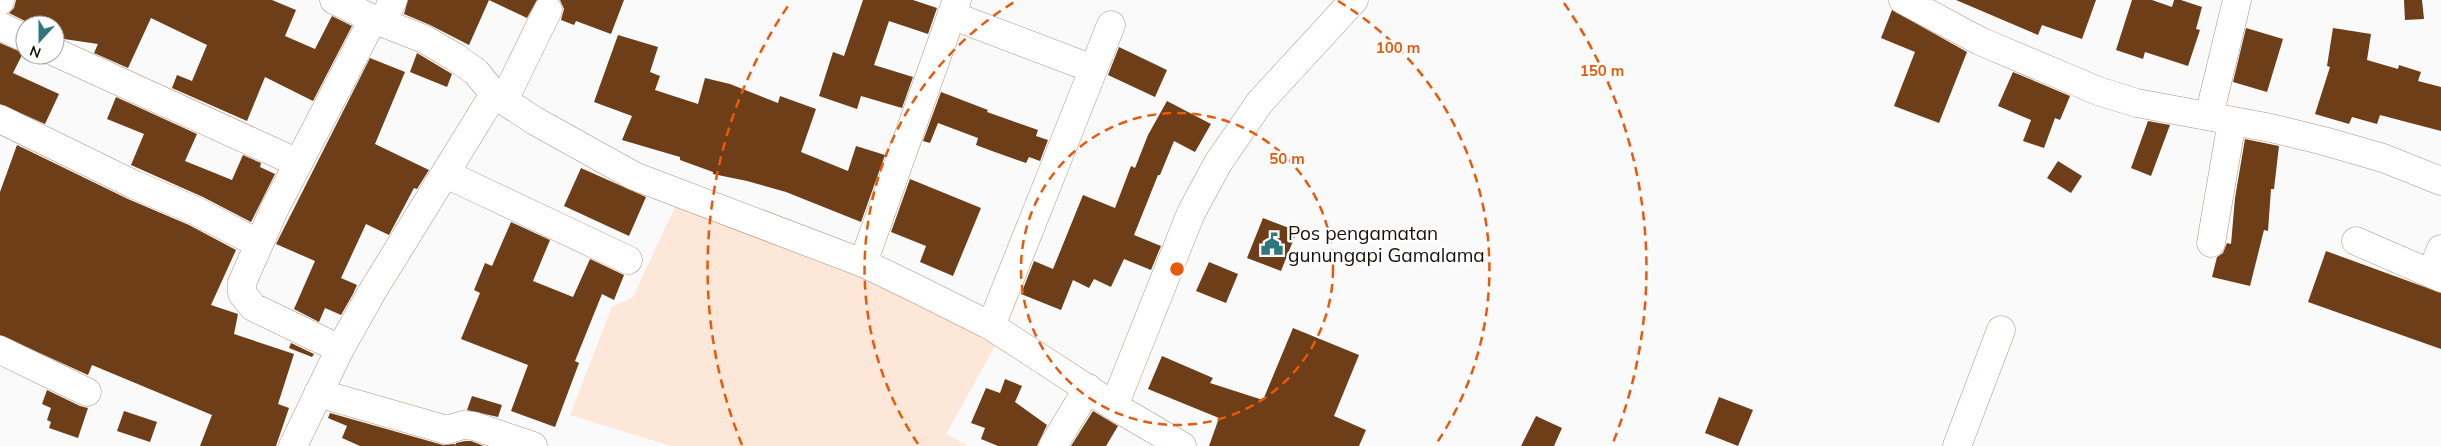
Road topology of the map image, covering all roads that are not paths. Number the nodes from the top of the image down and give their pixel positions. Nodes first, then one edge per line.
1 (1903, 0) edge
2 (2237, 0) edge
3 (343, 2) edge
4 (954, 7) edge
5 (1345, 9) edge
6 (548, 10) dead end
7 (383, 14) edge
8 (1112, 25) dead end
9 (0, 26) edge
10 (15, 33) edge
11 (65, 57) edge
12 (1093, 68) junction
13 (499, 97) junction
14 (0, 119) edge
15 (2220, 119) junction
16 (298, 162) junction
17 (446, 174) junction
18 (2441, 181) edge
19 (2356, 241) dead end
20 (259, 244) junction
21 (2211, 244) dead end
22 (2441, 248) edge
23 (628, 260) dead end
24 (863, 263) junction
25 (2436, 275) edge
26 (991, 326) junction
27 (2001, 330) dead end
28 (340, 349) junction
29 (0, 350) edge
30 (1088, 388) junction
31 (87, 392) dead end
32 (318, 393) junction
33 (1114, 406) junction
34 (293, 446) edge
35 (533, 446) edge
36 (1053, 446) edge
37 (1182, 446) edge
38 (1958, 446) edge

1 - 15 street
2 - 15 street
3 - 7 street
4 - 12 street
4 - 24 street
5 - 33 street
6 - 13 street
7 - 13 street
7 - 16 street
8 - 12 street
9 - 10 street
11 - 16 street
12 - 26 street
13 - 17 street
13 - 24 street
14 - 20 street
15 - 18 street
15 - 21 street
16 - 20 street
17 - 23 street
17 - 28 street
19 - 25 street
20 - 28 street
22 - 25 street
24 - 26 street
26 - 30 street
27 - 38 street
28 - 32 street
29 - 31 street
30 - 33 street
30 - 36 street
32 - 34 street
32 - 35 street
33 - 37 street

